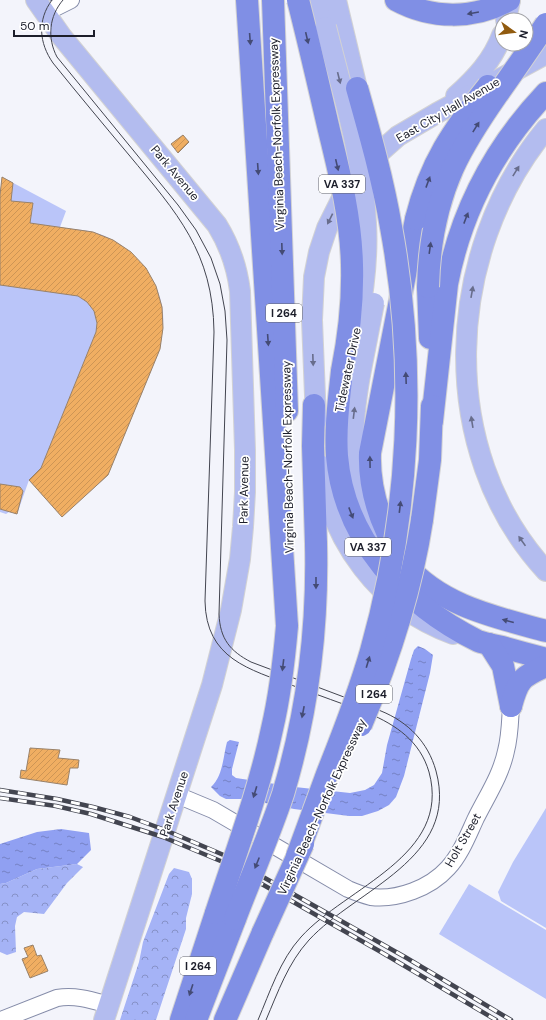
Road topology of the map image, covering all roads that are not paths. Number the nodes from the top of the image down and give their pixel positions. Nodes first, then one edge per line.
1 (71, 0) edge
2 (247, 0) edge
3 (273, 0) edge
4 (298, 0) edge
5 (320, 0) edge
6 (336, 0) edge
7 (396, 0) edge
8 (510, 0) edge
9 (42, 5) edge
10 (508, 12) edge
11 (546, 19) edge
12 (546, 24) edge
13 (334, 25) junction
14 (534, 32) edge
15 (494, 52) edge
16 (515, 52) edge
17 (546, 54) edge
18 (357, 88) junction
19 (546, 93) edge
20 (437, 113) junction
21 (546, 129) edge
22 (350, 373) junction
23 (314, 404) junction
24 (432, 421) junction
25 (404, 564) junction
26 (546, 571) edge
27 (287, 626) junction
28 (546, 631) edge
29 (484, 643) junction
30 (546, 659) edge
31 (546, 666) edge
32 (511, 706) junction
33 (177, 794) junction
34 (297, 856) junction
35 (225, 916) junction
36 (107, 1013) edge
37 (1, 1020) edge
38 (181, 1020) edge
39 (196, 1020) edge
40 (225, 1020) edge

1 - 9 street
2 -> 27 highway
3 -> 27 highway, Virginia Beach-Norfolk Expressway / I 264
4 -> 22 highway, VA 337, bridge
5 - 13 main road, Tidewater Drive
6 - 13 main road, Tidewater Drive
8 -> 7 highway
8 - 10 main road
9 - 33 main road, Park Avenue
11 - 14 highway
24 -> 12 highway, Virginia Beach-Norfolk Expressway / I 264, bridge
13 - 18 main road, Tidewater Drive
13 -> 22 main road, Tidewater Drive, bridge
15 - 20 main road
25 -> 16 highway, VA 337, bridge
17 - 20 main road, East City Hall Avenue
18 - 22 main road, Tidewater Drive, bridge
34 -> 18 highway, bridge
24 -> 19 highway
20 -> 23 main road, East City Hall Avenue
26 -> 21 main road
25 -> 22 main road, Tidewater Drive
22 -> 29 highway, Tidewater Drive / VA 337
23 - 29 main road, East City Hall Avenue
23 -> 35 highway, bridge
24 - 34 highway, Virginia Beach-Norfolk Expressway / I 264, bridge
28 -> 25 highway, Tidewater Drive / VA 337
27 -> 35 highway, Virginia Beach-Norfolk Expressway / I 264, bridge
29 - 30 highway, Tidewater Drive / VA 337
29 - 32 highway
31 - 32 highway
32 - 33 street, Holt Street
33 - 36 main road, Park Avenue
34 - 40 highway, Virginia Beach-Norfolk Expressway / I 264, bridge
35 -> 38 highway, Virginia Beach-Norfolk Expressway / I 264
35 - 39 highway
36 - 37 street

